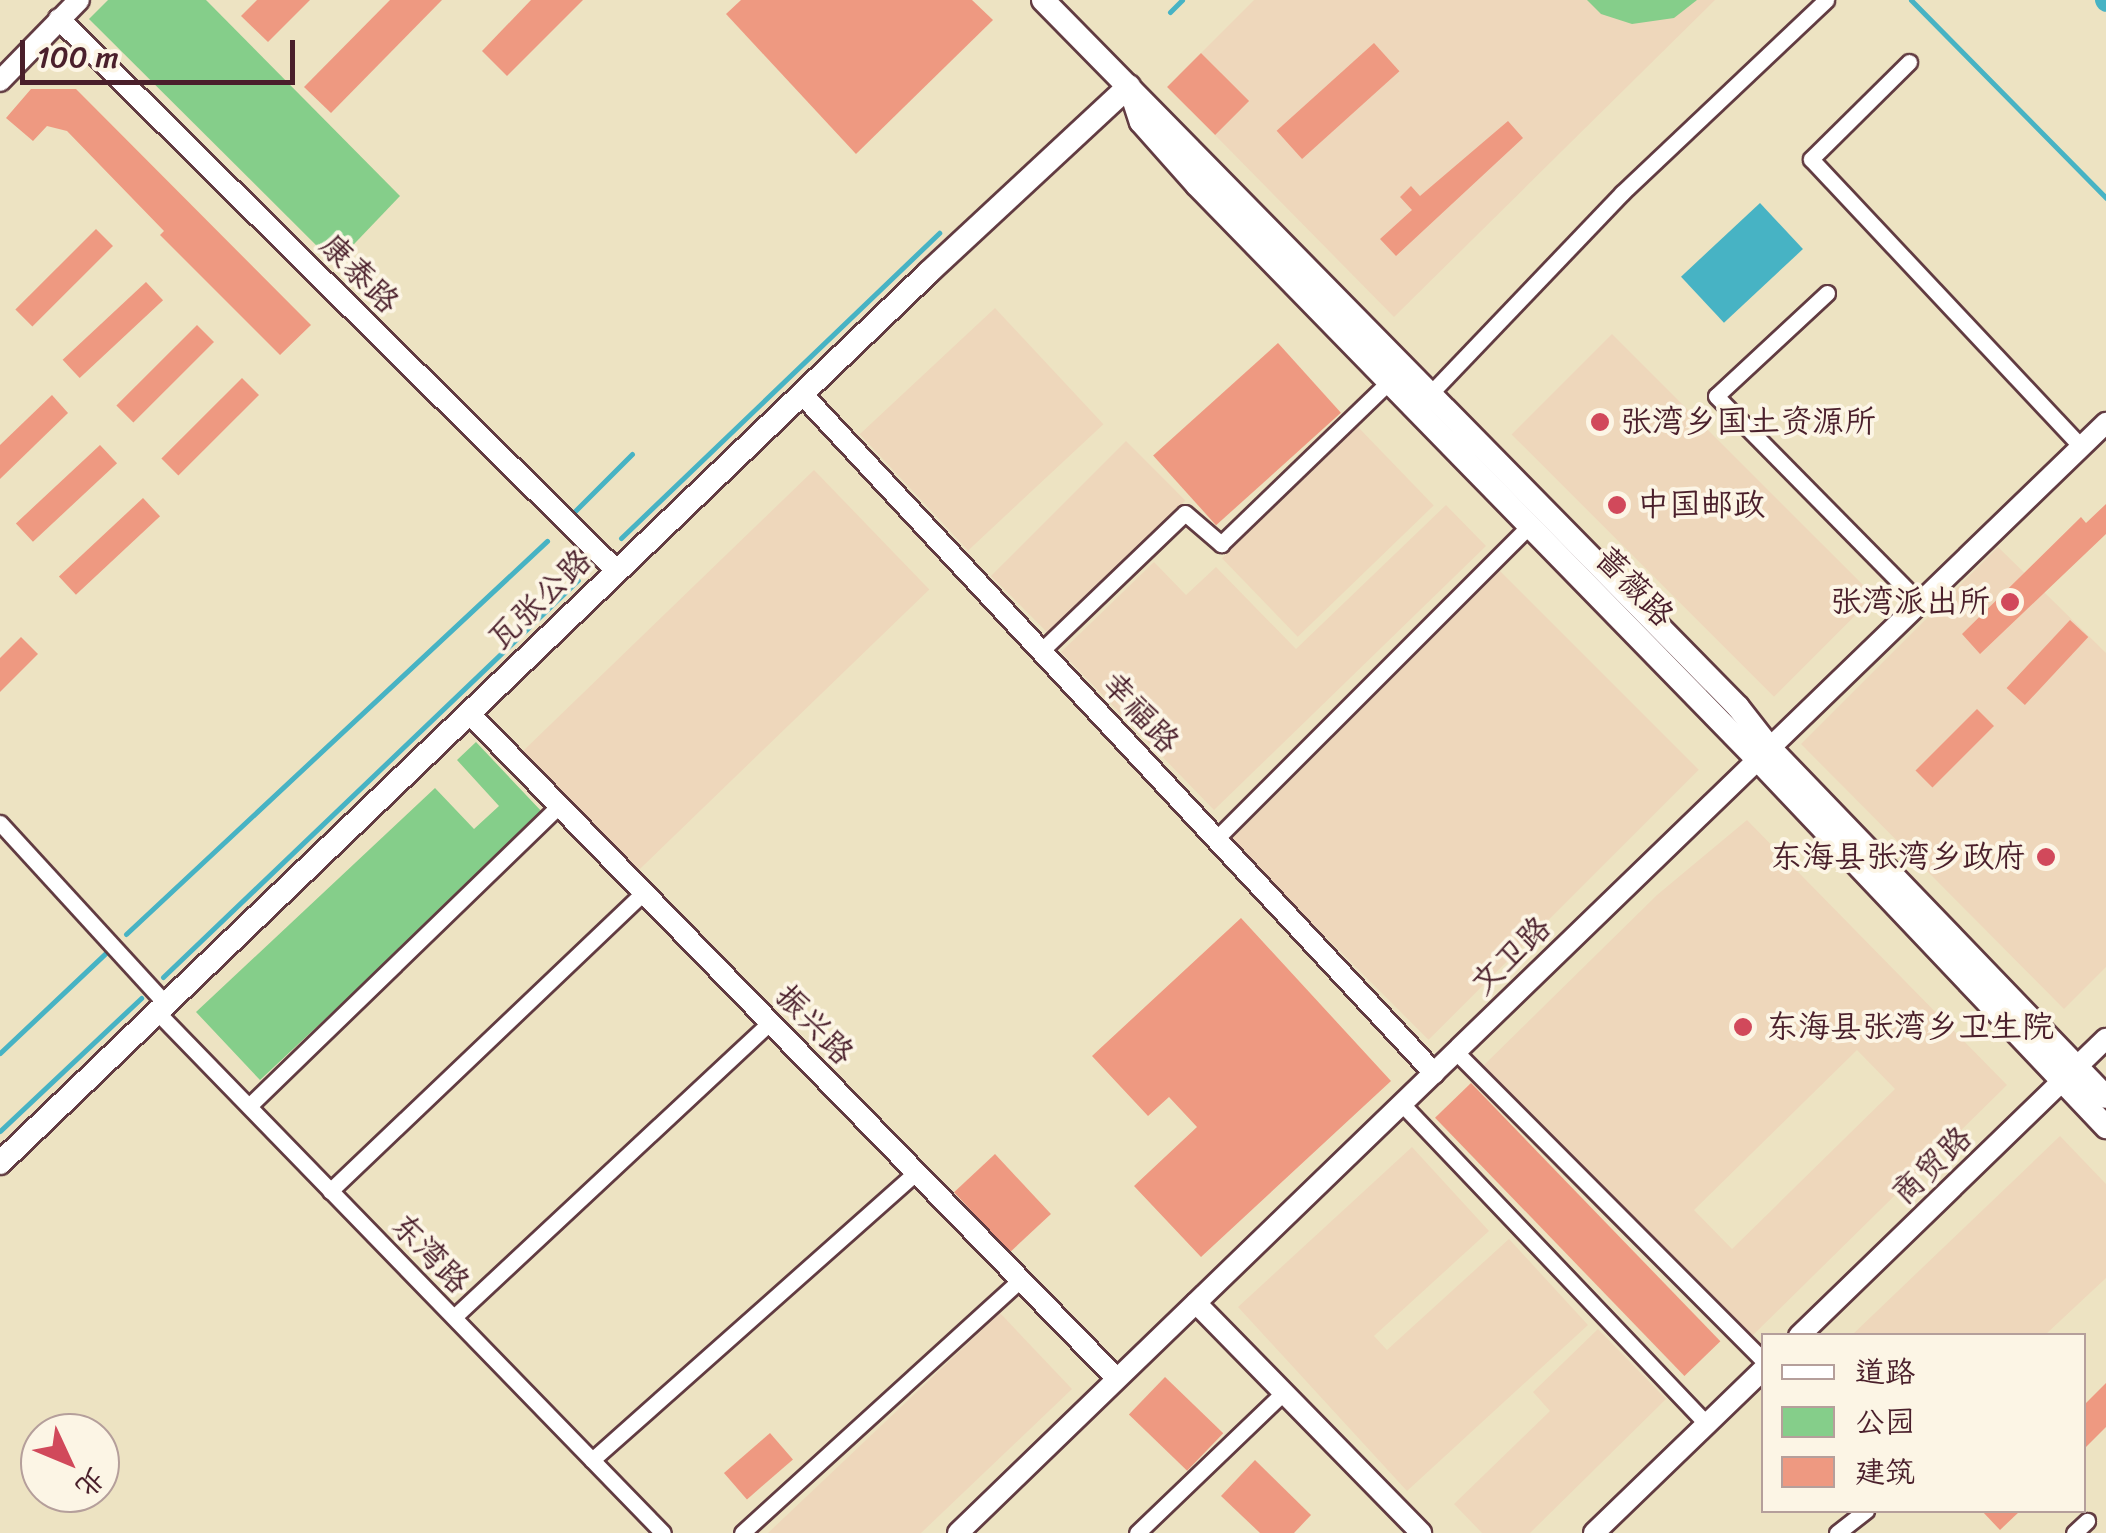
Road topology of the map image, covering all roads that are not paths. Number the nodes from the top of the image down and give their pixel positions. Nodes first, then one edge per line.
1 (79, 0) edge
2 (1043, 0) edge
3 (1826, 0) edge
4 (59, 19) junction
5 (1909, 62) dead end
6 (0, 81) edge
7 (1130, 86) junction
8 (1827, 293) dead end
9 (1389, 382) junction
10 (802, 394) junction
11 (1429, 395) junction
12 (2106, 423) edge
13 (2081, 447) junction
14 (1529, 526) junction
15 (616, 572) junction
16 (1920, 603) junction
17 (1041, 651) junction
18 (469, 713) junction
19 (1764, 754) junction
20 (560, 806) junction
21 (0, 823) edge
22 (1216, 839) junction
23 (643, 892) junction
24 (162, 1008) junction
25 (770, 1022) junction
26 (2106, 1039) edge
27 (1456, 1052) junction
28 (1434, 1073) junction
29 (2069, 1074) junction
30 (2106, 1097) edge
31 (1402, 1104) junction
32 (249, 1106) junction
33 (2106, 1126) edge
34 (0, 1163) edge
35 (916, 1172) junction
36 (330, 1190) junction
37 (1020, 1280) junction
38 (1196, 1303) junction
39 (454, 1317) junction
40 (1802, 1333) edge
41 (1761, 1358) edge
42 (1761, 1373) edge
43 (1117, 1380) junction
44 (1282, 1394) junction
45 (1707, 1424) junction
46 (592, 1460) junction
47 (1862, 1513) edge
48 (2087, 1521) dead end
49 (663, 1533) edge
50 (742, 1533) edge
51 (958, 1533) edge
52 (1137, 1533) edge
53 (1420, 1533) edge
54 (1594, 1533) edge
55 (1837, 1533) edge
56 (2074, 1533) edge

1 - 4 street
2 - 7 main road, 蔷薇路
3 - 11 street
4 - 6 street
4 - 15 street, 康泰路
5 - 13 street
7 - 9 main road, 蔷薇路
7 - 10 main road, 瓦张公路
7 - 11 main road, 蔷薇路
8 - 16 street
9 - 14 main road, 蔷薇路
9 - 17 street
10 - 15 main road, 瓦张公路
10 - 17 street, 幸福路
11 - 19 main road, 蔷薇路
12 - 13 street, 文卫路
13 - 16 street, 文卫路
14 - 19 main road, 蔷薇路
14 - 22 street
15 - 18 main road, 瓦张公路
16 - 19 street, 文卫路
17 - 22 street, 幸福路
18 - 20 street, 振兴路
18 - 24 main road, 瓦张公路
19 - 27 street, 文卫路
19 - 29 main road, 蔷薇路
20 - 23 street, 振兴路
20 - 32 street
21 - 24 street, 东湾路
22 - 28 street, 幸福路
23 - 25 street, 振兴路
23 - 36 street
24 - 32 street, 东湾路
24 - 34 main road, 瓦张公路
25 - 35 street, 振兴路
25 - 39 street
26 - 29 street, 商贸路
27 - 28 street, 文卫路
27 - 41 street
28 - 31 street, 文卫路
29 - 30 main road, 蔷薇路
29 - 33 main road, 蔷薇路
29 - 40 street, 商贸路
31 - 38 street, 文卫路
31 - 45 street
32 - 36 street, 东湾路
35 - 37 street, 振兴路
35 - 46 street
36 - 39 street, 东湾路
37 - 43 street, 振兴路
37 - 50 street
38 - 43 street, 文卫路
38 - 44 street
39 - 46 street, 东湾路
42 - 45 street
43 - 51 street, 文卫路
44 - 52 street
44 - 53 street
45 - 54 street
46 - 49 street, 东湾路
47 - 55 street
48 - 56 street

